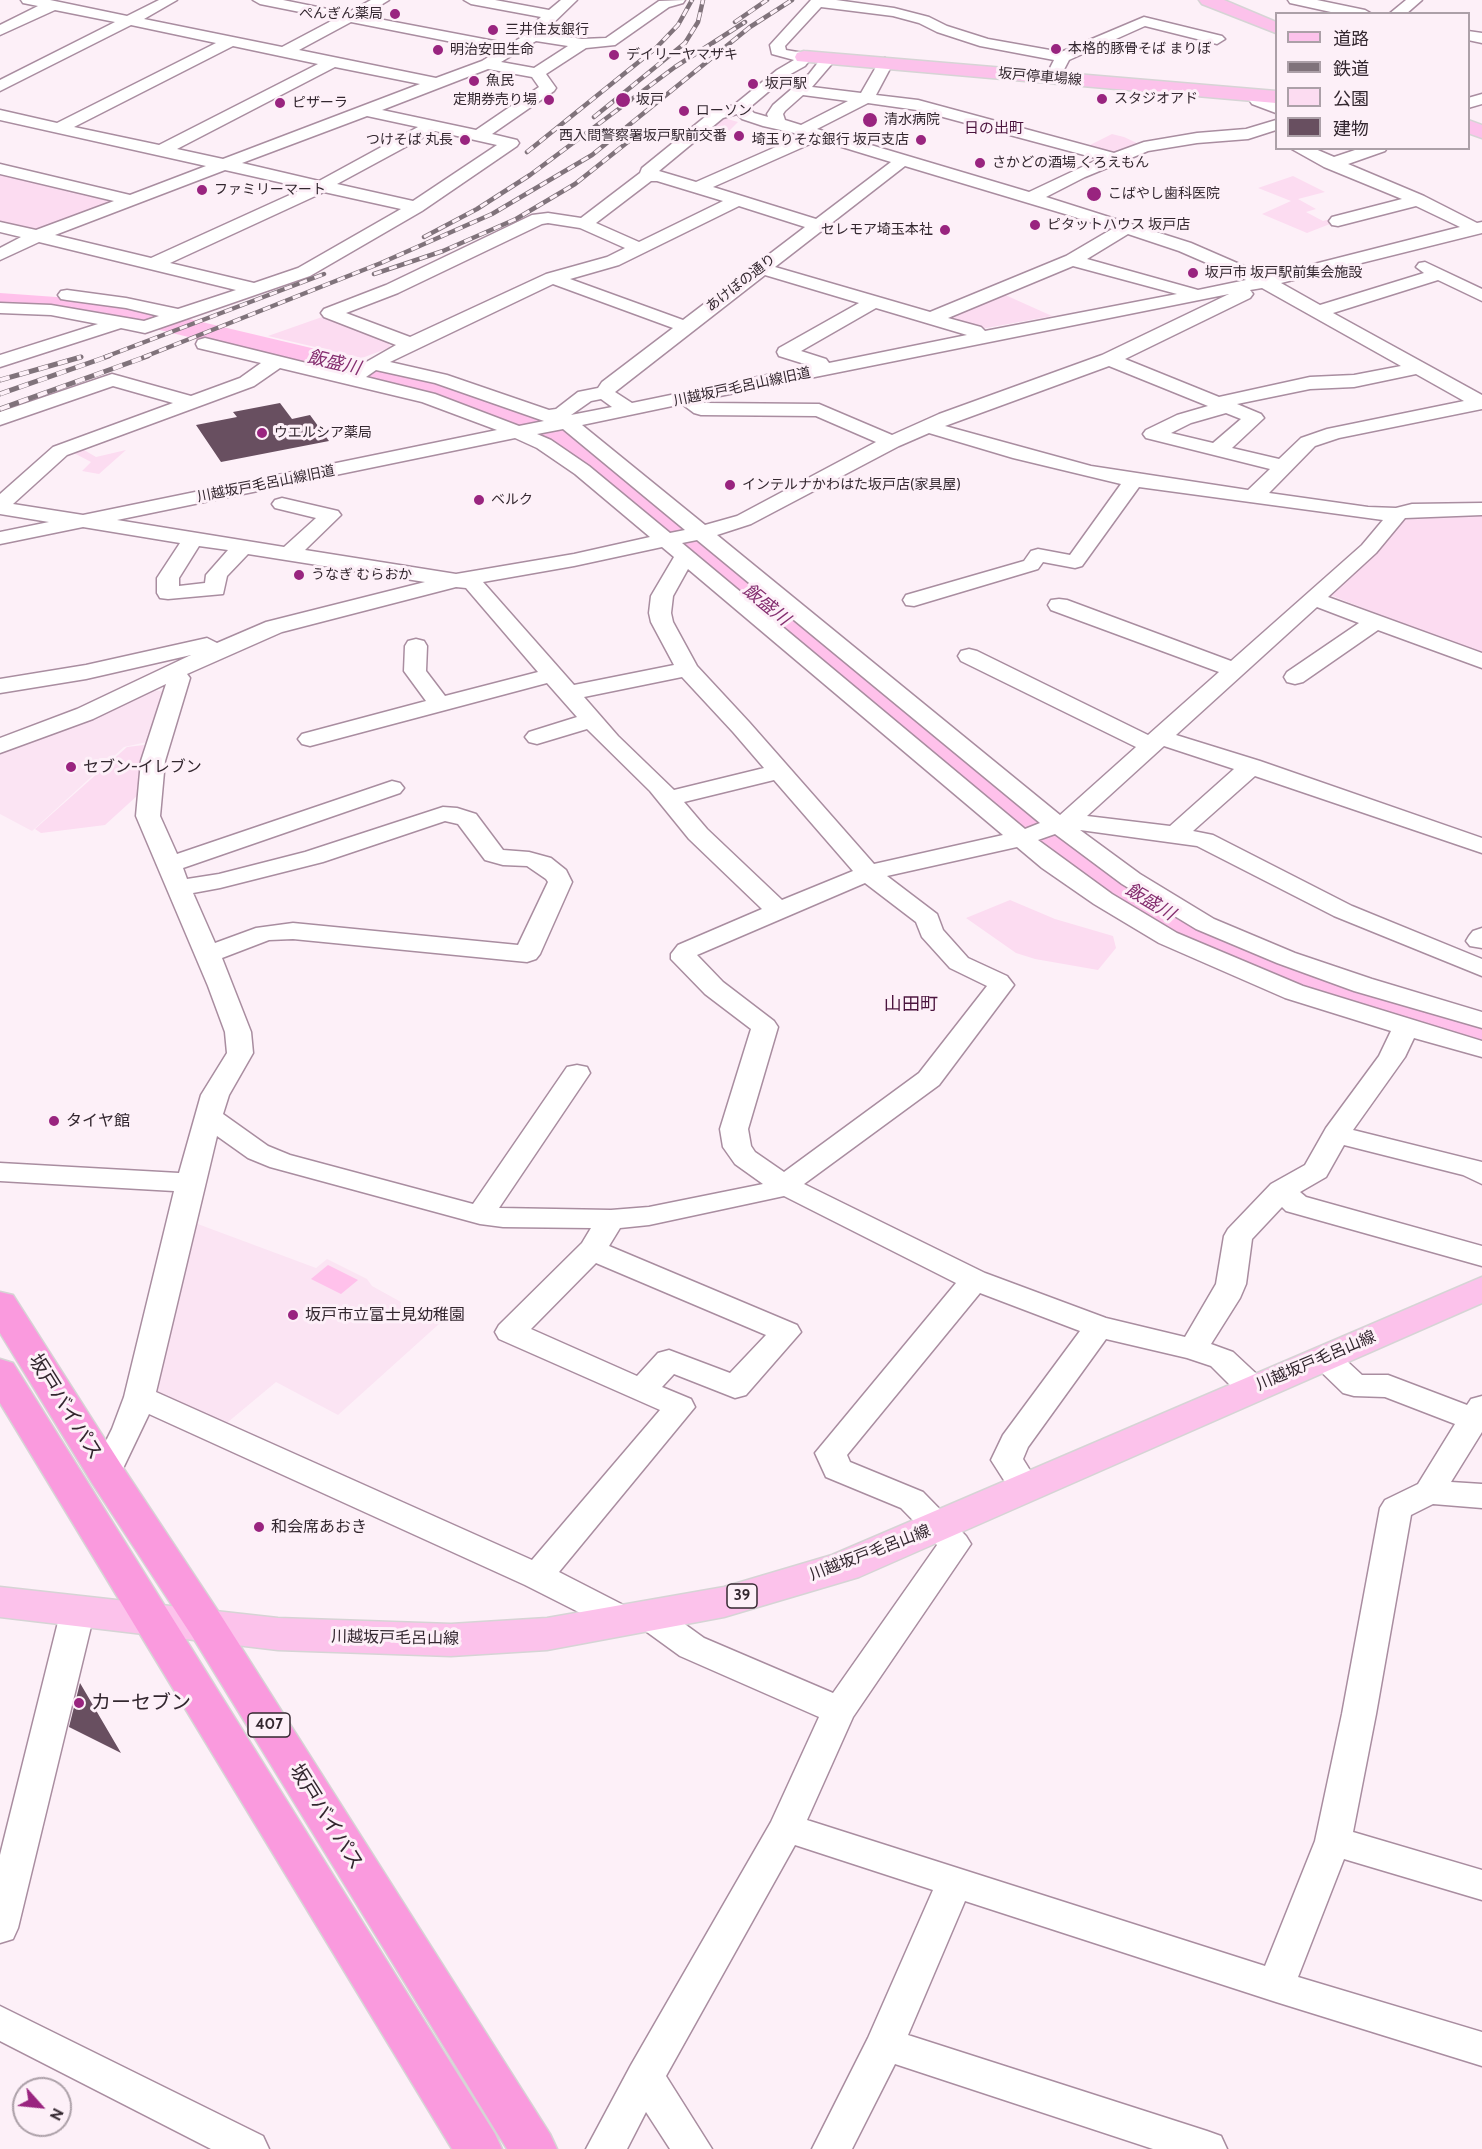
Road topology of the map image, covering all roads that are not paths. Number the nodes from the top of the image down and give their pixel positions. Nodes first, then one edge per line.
1 (28, 0) edge
2 (170, 0) edge
3 (260, 0) edge
4 (382, 0) edge
5 (471, 0) edge
6 (570, 0) edge
7 (678, 0) edge
8 (1208, 0) edge
9 (1295, 0) edge
10 (1415, 0) edge
11 (819, 1) edge
12 (53, 5) junction
13 (1355, 12) edge
14 (1399, 12) edge
15 (553, 15) junction
16 (349, 17) junction
17 (129, 20) junction
18 (1275, 28) edge
19 (0, 31) edge
20 (534, 36) junction
21 (1216, 39) dead end
22 (231, 41) junction
23 (582, 44) junction
24 (512, 49) junction
25 (284, 52) junction
26 (804, 57) junction
27 (1063, 57) junction
28 (828, 59) junction
29 (333, 62) junction
30 (885, 63) junction
31 (487, 64) junction
32 (790, 70) junction
33 (537, 73) junction
34 (814, 77) junction
35 (1053, 78) junction
36 (437, 82) junction
37 (0, 86) edge
38 (799, 90) junction
39 (1254, 95) junction
40 (1275, 97) edge
41 (866, 98) junction
42 (740, 108) junction
43 (1275, 108) edge
44 (363, 110) junction
45 (0, 115) edge
46 (778, 123) junction
47 (1275, 125) edge
48 (432, 126) junction
49 (59, 128) junction
50 (1259, 130) junction
51 (810, 132) junction
52 (479, 136) junction
53 (1275, 138) edge
54 (163, 150) junction
55 (1302, 150) edge
56 (1373, 150) edge
57 (1118, 159) junction
58 (903, 160) junction
59 (223, 164) junction
60 (1330, 164) junction
61 (0, 169) edge
62 (649, 176) junction
63 (320, 187) junction
64 (697, 188) junction
65 (1031, 198) junction
66 (132, 200) junction
67 (737, 201) junction
68 (1418, 201) junction
69 (416, 207) junction
70 (1338, 221) dead end
71 (584, 224) junction
72 (818, 225) junction
73 (0, 227) edge
74 (1128, 227) junction
75 (1479, 228) edge
76 (38, 236) junction
77 (639, 248) junction
78 (1392, 249) junction
79 (0, 255) edge
80 (1072, 260) junction
81 (153, 264) junction
82 (761, 268) junction
83 (1440, 274) junction
84 (552, 278) junction
85 (1265, 282) junction
86 (256, 289) junction
87 (0, 293) edge
88 (1482, 296) edge
89 (1211, 297) junction
90 (873, 302) junction
91 (0, 308) edge
92 (1319, 311) junction
93 (177, 317) junction
94 (931, 318) junction
95 (120, 322) junction
96 (685, 326) junction
97 (982, 337) junction
98 (205, 344) dead end
99 (411, 344) junction
100 (1109, 360) junction
101 (0, 361) edge
102 (277, 361) junction
103 (373, 364) junction
104 (1418, 368) junction
105 (825, 370) junction
106 (351, 379) junction
107 (605, 393) junction
108 (683, 399) junction
109 (191, 402) junction
110 (1482, 403) edge
111 (1221, 406) junction
112 (629, 410) junction
113 (0, 419) edge
114 (563, 424) junction
115 (926, 426) junction
116 (521, 432) junction
117 (892, 442) junction
118 (1217, 450) junction
119 (1282, 466) junction
120 (1134, 480) junction
121 (1253, 497) junction
122 (282, 504) dead end
123 (0, 506) edge
124 (1482, 509) edge
125 (35, 514) junction
126 (1396, 514) junction
127 (0, 518) edge
128 (80, 521) junction
129 (703, 532) junction
130 (0, 538) edge
131 (193, 539) junction
132 (667, 540) junction
133 (243, 546) junction
134 (289, 553) junction
135 (686, 556) junction
136 (457, 580) junction
137 (1314, 599) junction
138 (914, 600) dead end
139 (1059, 605) dead end
140 (1377, 621) junction
141 (416, 646) dead end
142 (222, 649) junction
143 (969, 656) dead end
144 (1482, 661) edge
145 (687, 669) junction
146 (1234, 670) junction
147 (172, 674) junction
148 (551, 675) junction
149 (1295, 677) dead end
150 (0, 686) edge
151 (569, 693) junction
152 (439, 704) junction
153 (591, 720) junction
154 (537, 737) dead end
155 (310, 739) dead end
156 (1155, 741) junction
157 (0, 746) edge
158 (1252, 766) junction
159 (778, 772) junction
160 (392, 788) dead end
161 (669, 798) junction
162 (1063, 823) junction
163 (1175, 834) junction
164 (1022, 838) junction
165 (1482, 846) edge
166 (868, 873) junction
167 (172, 876) junction
168 (779, 911) junction
169 (207, 955) junction
170 (1482, 968) edge
171 (1482, 1020) edge
172 (1406, 1028) junction
173 (1482, 1049) edge
174 (578, 1073) dead end
175 (208, 1116) junction
176 (1336, 1134) junction
177 (0, 1172) edge
178 (1482, 1175) edge
179 (190, 1183) junction
180 (784, 1185) junction
181 (1281, 1190) junction
182 (480, 1215) junction
183 (611, 1218) junction
184 (592, 1250) junction
185 (1482, 1256) edge
186 (975, 1280) junction
187 (1482, 1289) edge
188 (0, 1304) edge
189 (1099, 1327) junction
190 (1193, 1349) junction
191 (1324, 1357) junction
192 (0, 1372) edge
193 (1252, 1388) junction
194 (641, 1390) junction
195 (139, 1396) junction
196 (1479, 1413) edge
197 (106, 1473) junction
198 (1025, 1488) junction
199 (1429, 1492) junction
200 (1482, 1496) edge
201 (940, 1526) junction
202 (537, 1576) junction
203 (0, 1602) edge
204 (78, 1610) junction
205 (638, 1618) junction
206 (152, 1619) junction
207 (206, 1625) junction
208 (840, 1711) junction
209 (786, 1828) junction
210 (1333, 1841) junction
211 (954, 1884) junction
212 (1482, 1885) edge
213 (0, 1928) edge
214 (1276, 1986) junction
215 (0, 2022) edge
216 (885, 2044) junction
217 (1482, 2049) edge
218 (645, 2078) junction
219 (249, 2149) edge
220 (478, 2149) edge
221 (533, 2149) edge
222 (606, 2149) edge
223 (692, 2149) edge
224 (832, 2149) edge
225 (1207, 2149) edge

1 - 12 street
2 - 17 street
3 - 16 street
4 - 16 street
5 - 15 street
6 - 15 street
7 - 23 street
8 - 18 main road
9 - 13 street
10 - 14 street
11 - 26 street
11 - 27 street
12 - 17 street
12 - 19 street
15 - 20 street
16 - 24 street
16 - 25 street
17 - 22 street
17 - 37 street
20 - 23 street
20 - 24 street
21 - 27 street
22 - 25 street
22 - 49 street
23 - 33 street
24 - 31 street
25 - 29 street
26 - 28 main road, 坂戸停車場線
26 - 32 street
27 - 35 street
28 - 30 main road, 坂戸停車場線
28 - 34 street
29 - 36 street
29 - 54 street
30 - 35 main road, 坂戸停車場線
30 - 41 street
31 - 33 street
31 - 36 street
32 - 34 street
32 - 42 street
33 - 52 street
34 - 38 street
35 - 39 main road, 坂戸停車場線
36 - 44 street
38 - 41 street
38 - 46 street
39 - 40 main road, 坂戸停車場線
39 - 43 street
41 - 51 street
41 - 57 street
42 - 46 street
42 - 62 street
44 - 48 street
44 - 59 street
45 - 49 street
46 - 51 street
47 - 50 street
48 - 52 street
48 - 63 street
49 - 54 street
50 - 53 street
50 - 57 street
51 - 58 street
51 - 64 street
52 - 69 street
54 - 59 street
55 - 60 street
56 - 60 street
57 - 65 street
58 - 65 street
58 - 72 street, あけぼの通り
59 - 63 street
59 - 66 street
60 - 68 street
61 - 66 street
62 - 64 street
62 - 71 street
63 - 69 street
63 - 81 street
64 - 67 street
65 - 74 street
66 - 76 street
67 - 72 street
67 - 77 street
68 - 70 street
68 - 75 street
69 - 86 street
71 - 77 street
71 - 99 street
72 - 82 street, あけぼの通り
73 - 76 street
74 - 80 street
74 - 85 street
75 - 78 street, 川越坂戸毛呂山線旧道
76 - 79 street
76 - 81 street
77 - 84 street
78 - 83 street
78 - 85 street, 川越坂戸毛呂山線旧道
80 - 89 street
80 - 94 street
81 - 86 street
82 - 90 street
82 - 96 street, あけぼの通り
83 - 88 street
83 - 92 street
84 - 96 street
84 - 99 street
85 - 89 street, 川越坂戸毛呂山線旧道
85 - 92 street
86 - 93 street
87 - 93 street
89 - 97 street, 川越坂戸毛呂山線旧道
89 - 100 street
90 - 94 street
90 - 105 street
91 - 95 street
92 - 104 street
93 - 95 street
94 - 97 street
95 - 101 street
96 - 107 street, あけぼの通り
97 - 105 street, 川越坂戸毛呂山線旧道
98 - 102 street
99 - 103 street
100 - 111 street
100 - 115 street
102 - 106 street
102 - 109 street
103 - 106 street
103 - 107 street
104 - 110 street
104 - 111 street
105 - 108 street, 川越坂戸毛呂山線旧道
106 - 116 street
107 - 112 street
108 - 112 street, 川越坂戸毛呂山線旧道
108 - 117 street
109 - 113 street
109 - 123 street
110 - 119 street
111 - 118 street
111 - 118 street
112 - 114 street, 川越坂戸毛呂山線旧道
114 - 116 street, 川越坂戸毛呂山線旧道
114 - 129 street
115 - 117 street
115 - 120 street
116 - 128 street, 川越坂戸毛呂山線旧道
116 - 132 street
117 - 129 street
118 - 119 street
119 - 121 street
120 - 121 street
120 - 138 street
121 - 126 street
122 - 134 street
123 - 125 street
124 - 126 street
125 - 127 street
125 - 128 street
126 - 137 street
128 - 130 street, 川越坂戸毛呂山線旧道
128 - 131 street
129 - 132 street
129 - 162 street
131 - 133 street
131 - 133 street
132 - 135 street
132 - 136 street
133 - 134 street
134 - 136 street
135 - 145 street
135 - 164 street
136 - 142 street
136 - 148 street
137 - 140 street
137 - 146 street
139 - 146 street
140 - 144 street
140 - 149 street
141 - 152 street
142 - 147 street
142 - 150 street
143 - 156 street
145 - 151 street
145 - 159 street
146 - 156 street
147 - 157 street
147 - 167 street
148 - 151 street
148 - 152 street
151 - 153 street
152 - 155 street
153 - 154 street
153 - 161 street
156 - 158 street
156 - 162 street
158 - 163 street
158 - 165 street
159 - 161 street
159 - 166 street
160 - 167 street
161 - 168 street
162 - 163 street
162 - 164 street
162 - 171 street
163 - 170 street
164 - 166 street
164 - 172 street
166 - 168 street
166 - 180 street
167 - 169 street
167 - 169 street
168 - 180 street
169 - 175 street
172 - 173 street
172 - 176 street
174 - 182 street
175 - 179 street
175 - 182 street
176 - 178 street
176 - 181 street
177 - 179 street
179 - 195 street
180 - 183 street
180 - 186 street
181 - 185 street
181 - 190 street
182 - 183 street
183 - 184 street
184 - 194 street
184 - 194 street
186 - 189 street
186 - 201 street
187 - 191 main road, 川越坂戸毛呂山線 / 39
188 - 197 highway, 坂戸バイパス / 407
189 - 190 street
189 - 198 street
190 - 193 street
191 - 193 main road, 川越坂戸毛呂山線 / 39
191 - 196 street
192 - 206 highway, 坂戸バイパス / 407
193 - 198 main road, 川越坂戸毛呂山線 / 39
194 - 202 street
195 - 197 street
195 - 202 street
196 - 199 street
197 - 207 highway, 坂戸バイパス / 407
198 - 201 main road, 川越坂戸毛呂山線 / 39
199 - 200 street
199 - 210 street
201 - 205 main road, 川越坂戸毛呂山線 / 39
201 - 208 street
202 - 205 street
203 - 204 main road, 川越坂戸毛呂山線 / 39
204 - 206 main road, 川越坂戸毛呂山線 / 39
204 - 213 street
205 - 207 main road, 川越坂戸毛呂山線 / 39
205 - 208 street
206 - 207 main road, 川越坂戸毛呂山線 / 39
206 - 220 highway, 坂戸バイパス / 407
207 - 221 highway, 坂戸バイパス / 407
208 - 209 street
209 - 211 street
209 - 218 street
210 - 212 street
210 - 214 street
211 - 214 street
211 - 216 street
214 - 217 street
215 - 219 street
216 - 224 street
216 - 225 street
218 - 222 street
218 - 223 street

